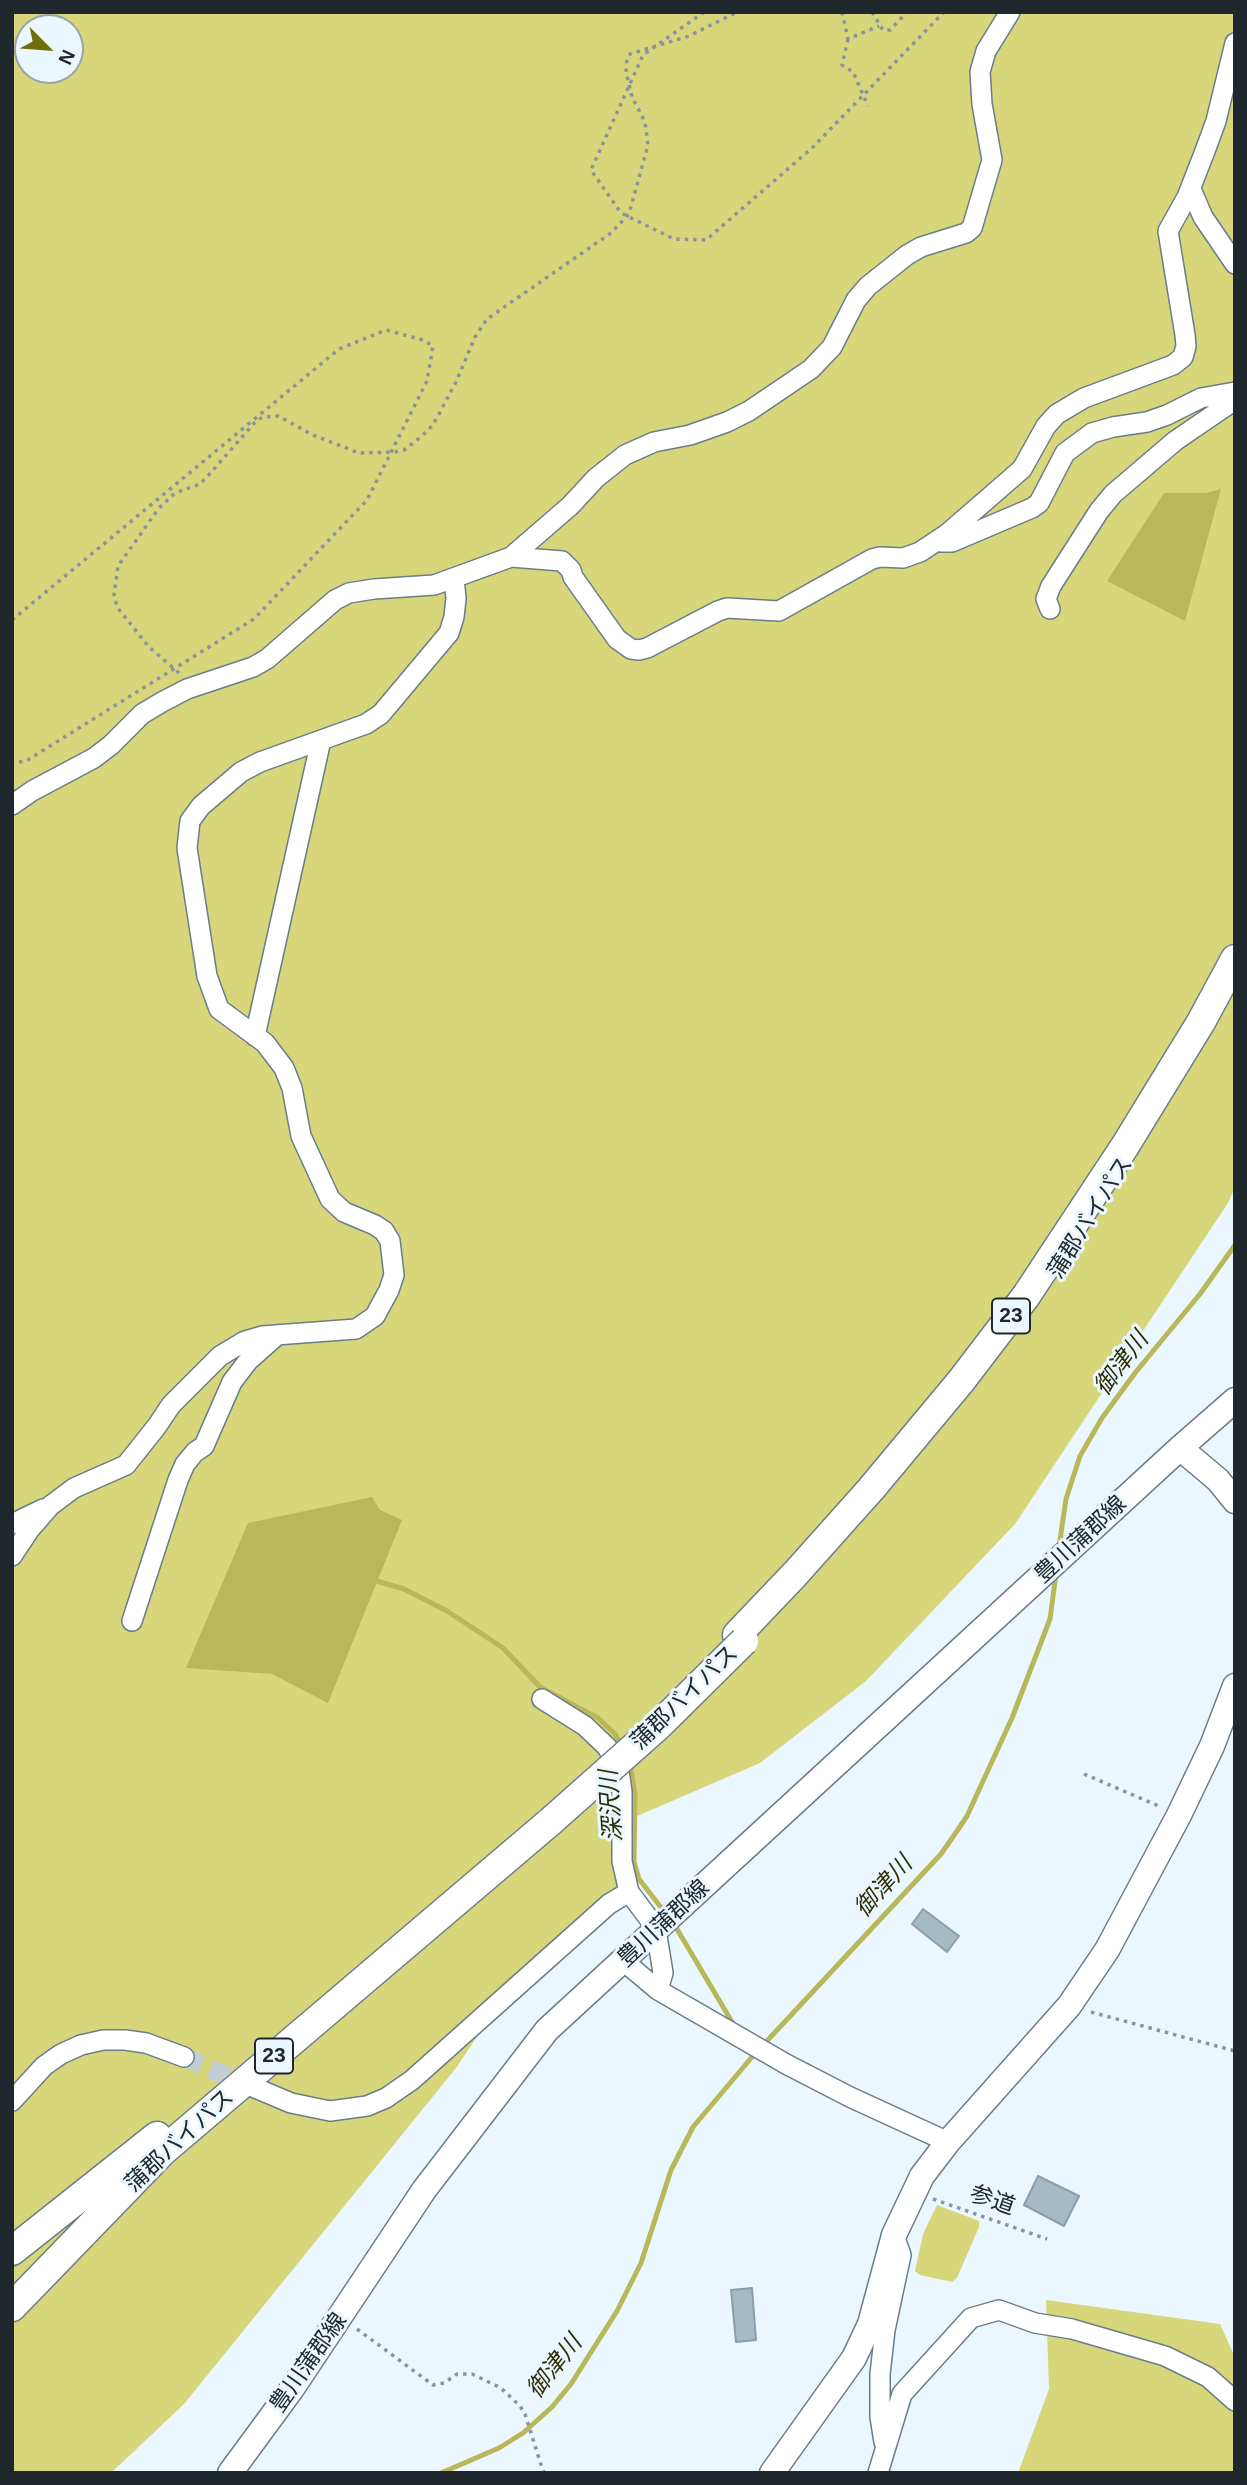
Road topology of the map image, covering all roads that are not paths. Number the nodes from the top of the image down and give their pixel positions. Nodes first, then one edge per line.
1 (1010, 12) edge
2 (1235, 43) edge
3 (1191, 189) junction
4 (1235, 264) edge
5 (1235, 392) edge
6 (1235, 400) edge
7 (933, 543) junction
8 (511, 557) junction
9 (454, 579) junction
10 (1050, 609) dead end
11 (321, 740) junction
12 (12, 805) edge
13 (1235, 959) edge
14 (1235, 980) edge
15 (255, 1035) junction
16 (281, 1334) junction
17 (1235, 1400) edge
18 (1180, 1448) junction
19 (1235, 1501) edge
20 (50, 1506) junction
21 (12, 1524) edge
22 (12, 1556) edge
23 (132, 1621) dead end
24 (741, 1638) junction
25 (1235, 1686) edge
26 (542, 1699) dead end
27 (549, 1816) junction
28 (629, 1892) junction
29 (627, 1964) dead end
30 (658, 1990) junction
31 (184, 2057) tunnel mouth
32 (253, 2087) tunnel mouth
33 (12, 2101) edge
34 (164, 2130) junction
35 (948, 2143) junction
36 (894, 2235) junction
37 (12, 2251) edge
38 (51, 2269) junction
39 (12, 2286) edge
40 (12, 2307) edge
41 (12, 2314) edge
42 (1235, 2401) edge
43 (885, 2447) junction
44 (230, 2473) edge
45 (772, 2473) edge
46 (878, 2473) edge

1 - 8 street
2 - 3 street
3 - 4 street
3 - 7 street
5 - 7 street
6 - 10 street
7 - 8 street
8 - 9 street
9 - 11 street
9 - 12 street
11 - 15 street
11 - 15 street
13 - 24 highway, 蒲郡バイパス / 23
14 - 24 highway, 蒲郡バイパス / 23
15 - 16 street
16 - 20 street
16 - 23 street
17 - 18 main road, 豊川蒲郡線
18 - 19 main road
18 - 44 main road, 豊川蒲郡線
20 - 21 street
20 - 22 street
24 - 27 highway, 蒲郡バイパス / 23
25 - 35 main road
26 - 28 street
27 - 34 highway, 蒲郡バイパス / 23
27 - 38 highway, 蒲郡バイパス / 23
28 - 30 street
28 - 32 street
29 - 30 street
30 - 35 street
31 - 33 street
34 - 37 highway
34 - 39 highway, 蒲郡バイパス / 23
35 - 36 main road
36 - 43 street
36 - 45 main road
38 - 40 highway, 蒲郡バイパス / 23
38 - 41 highway
42 - 43 street
43 - 46 street

